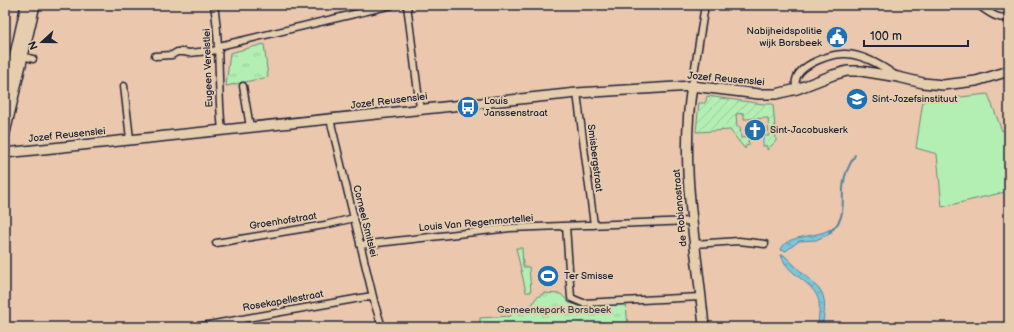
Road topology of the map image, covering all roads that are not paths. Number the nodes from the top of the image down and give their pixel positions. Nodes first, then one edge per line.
1 (26, 5) edge
2 (35, 5) edge
3 (214, 5) edge
4 (392, 5) edge
5 (407, 5) edge
6 (705, 5) edge
7 (978, 5) edge
8 (1009, 16) edge
9 (219, 48) junction
10 (23, 56) junction
11 (155, 56) dead end
12 (33, 59) dead end
13 (1009, 71) edge
14 (898, 77) junction
15 (124, 86) dead end
16 (242, 86) dead end
17 (692, 86) junction
18 (797, 89) junction
19 (577, 93) junction
20 (5, 98) edge
21 (420, 108) junction
22 (330, 119) junction
23 (250, 127) junction
24 (222, 130) junction
25 (5, 133) edge
26 (130, 139) junction
27 (5, 153) edge
28 (354, 218) junction
29 (692, 221) junction
30 (594, 225) junction
31 (566, 226) junction
32 (216, 243) dead end
33 (694, 244) junction
34 (765, 244) dead end
35 (360, 245) junction
36 (372, 296) junction
37 (700, 297) junction
38 (242, 319) junction
39 (197, 327) edge
40 (244, 327) edge
41 (382, 327) edge
42 (704, 327) edge

1 - 20 street
2 - 10 street
3 - 9 street, Eugeen Verelstlei
4 - 9 street
5 - 21 street
6 - 17 street
7 - 8 street
9 - 11 street
9 - 24 street, Eugeen Verelstlei
10 - 12 street
10 - 25 street
13 - 14 street, Jozef Reusenslei
14 - 18 street, Jozef Reusenslei
14 - 18 street
15 - 26 street
16 - 23 street
17 - 18 street, Jozef Reusenslei
17 - 19 street, Jozef Reusenslei
17 - 29 street, de Robianostraat
19 - 21 street, Jozef Reusenslei
19 - 30 street, Smisbergstraat
21 - 22 street, Jozef Reusenslei
22 - 23 street, Jozef Reusenslei
22 - 28 street, Corneel Smitslei
23 - 24 street, Jozef Reusenslei
24 - 26 street, Jozef Reusenslei
26 - 27 street, Jozef Reusenslei
28 - 32 street, Groenhofstraat
28 - 35 street, Corneel Smitslei
29 - 30 street, Louis Van Regenmortellei
29 - 33 street, de Robianostraat
30 - 31 street, Louis Van Regenmortellei
31 - 35 street, Louis Van Regenmortellei
31 - 37 street
33 - 34 street
33 - 37 street, de Robianostraat
35 - 36 street, Corneel Smitslei
36 - 38 street, Rosekapellestraat
36 - 41 street, Corneel Smitslei
37 - 42 street, de Robianostraat
38 - 39 street, Rosekapellestraat
38 - 40 street

